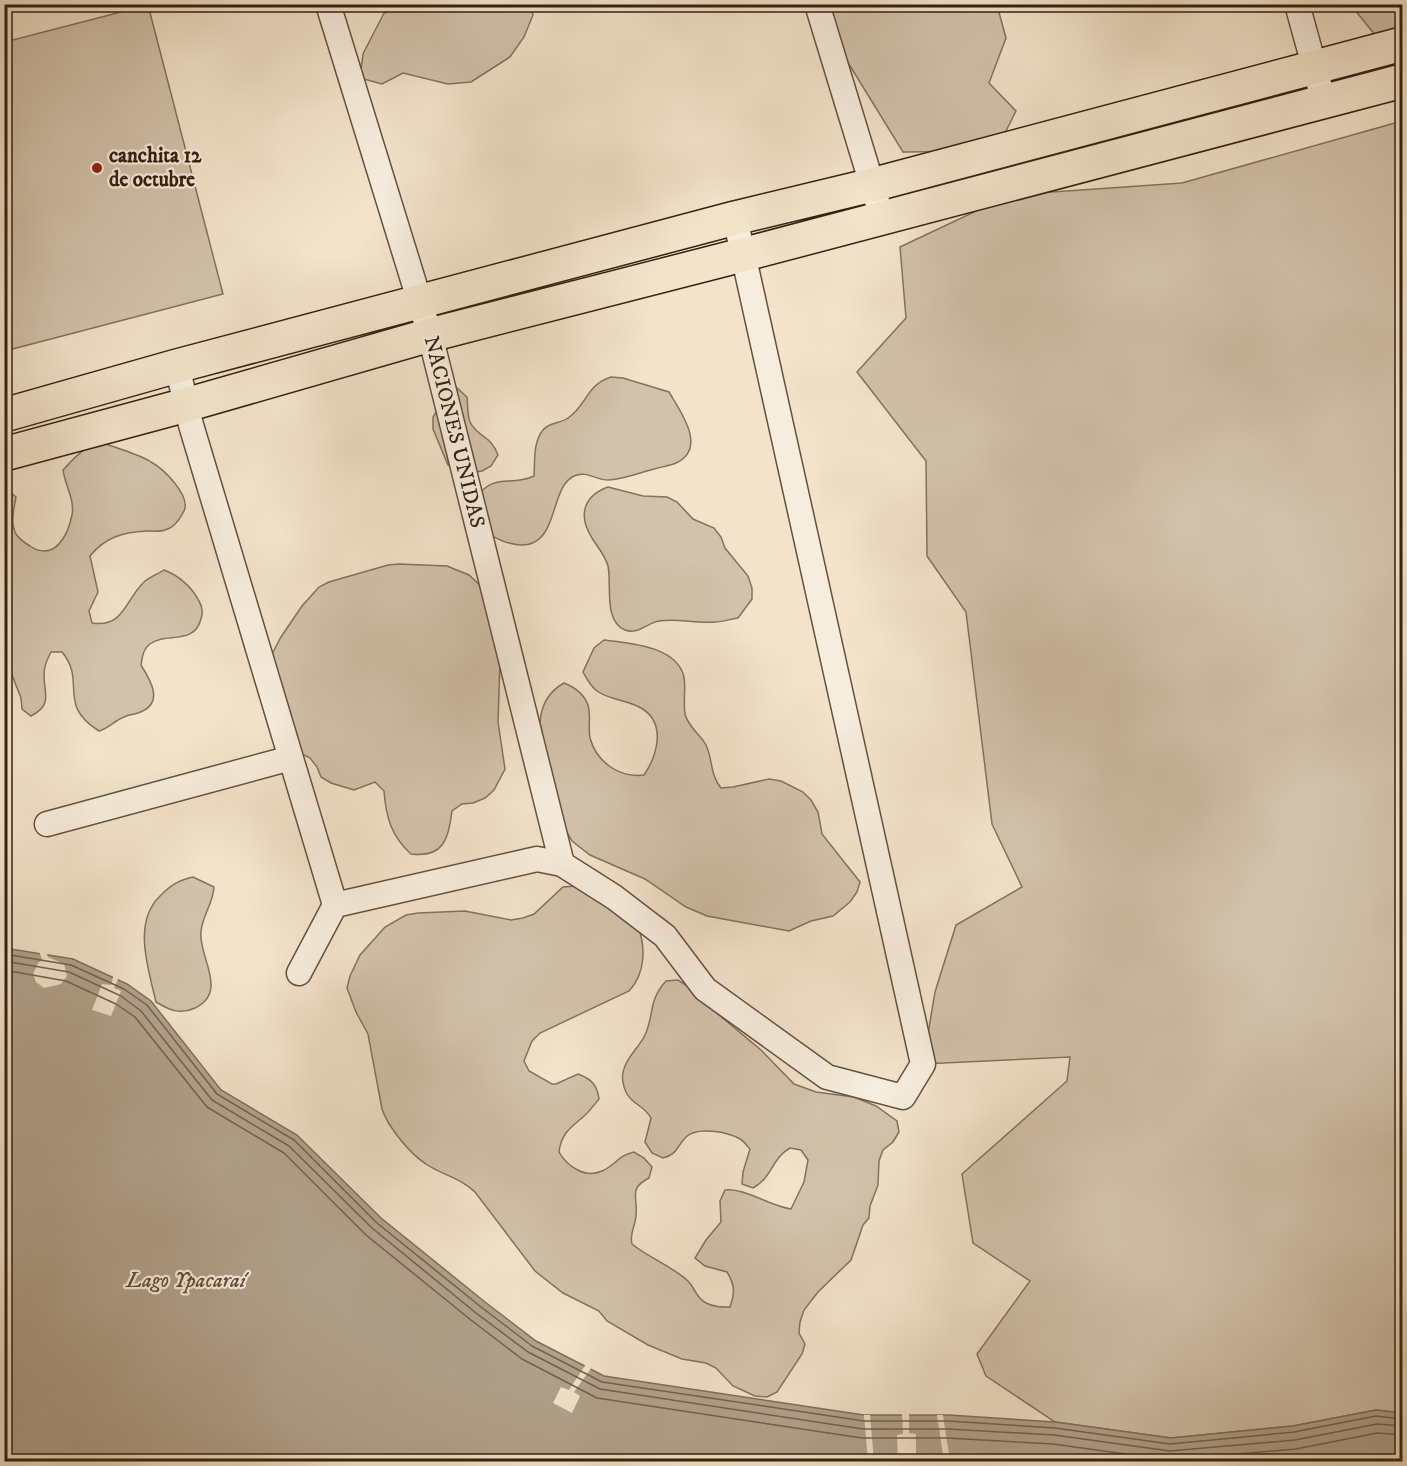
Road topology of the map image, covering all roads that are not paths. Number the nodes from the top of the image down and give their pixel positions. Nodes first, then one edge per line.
1 (328, 4) edge
2 (817, 4) edge
3 (1297, 4) edge
4 (1402, 44) edge
5 (1315, 67) junction
6 (1402, 81) edge
7 (1324, 102) junction
8 (872, 185) junction
9 (735, 218) junction
10 (882, 218) junction
11 (742, 255) junction
12 (421, 302) junction
13 (430, 335) junction
14 (177, 366) junction
15 (186, 405) junction
16 (4, 415) edge
17 (4, 454) edge
18 (291, 758) junction
19 (47, 824) dead end
20 (562, 864) junction
21 (335, 905) junction
22 (299, 973) dead end

1 - 12 street, NACIONES UNIDAS
2 - 8 street
3 - 5 street
4 - 5 main road
5 - 7 street
5 - 8 main road
6 - 7 main road
7 - 10 main road
8 - 9 main road
8 - 10 street
9 - 11 street
9 - 12 main road
10 - 11 main road
11 - 13 main road
11 - 20 street
12 - 13 street, NACIONES UNIDAS
12 - 14 main road
13 - 15 main road
13 - 20 street, NACIONES UNIDAS
14 - 15 street
14 - 16 main road
15 - 17 main road
15 - 18 street
18 - 19 street
18 - 21 street
20 - 21 street
21 - 22 street

